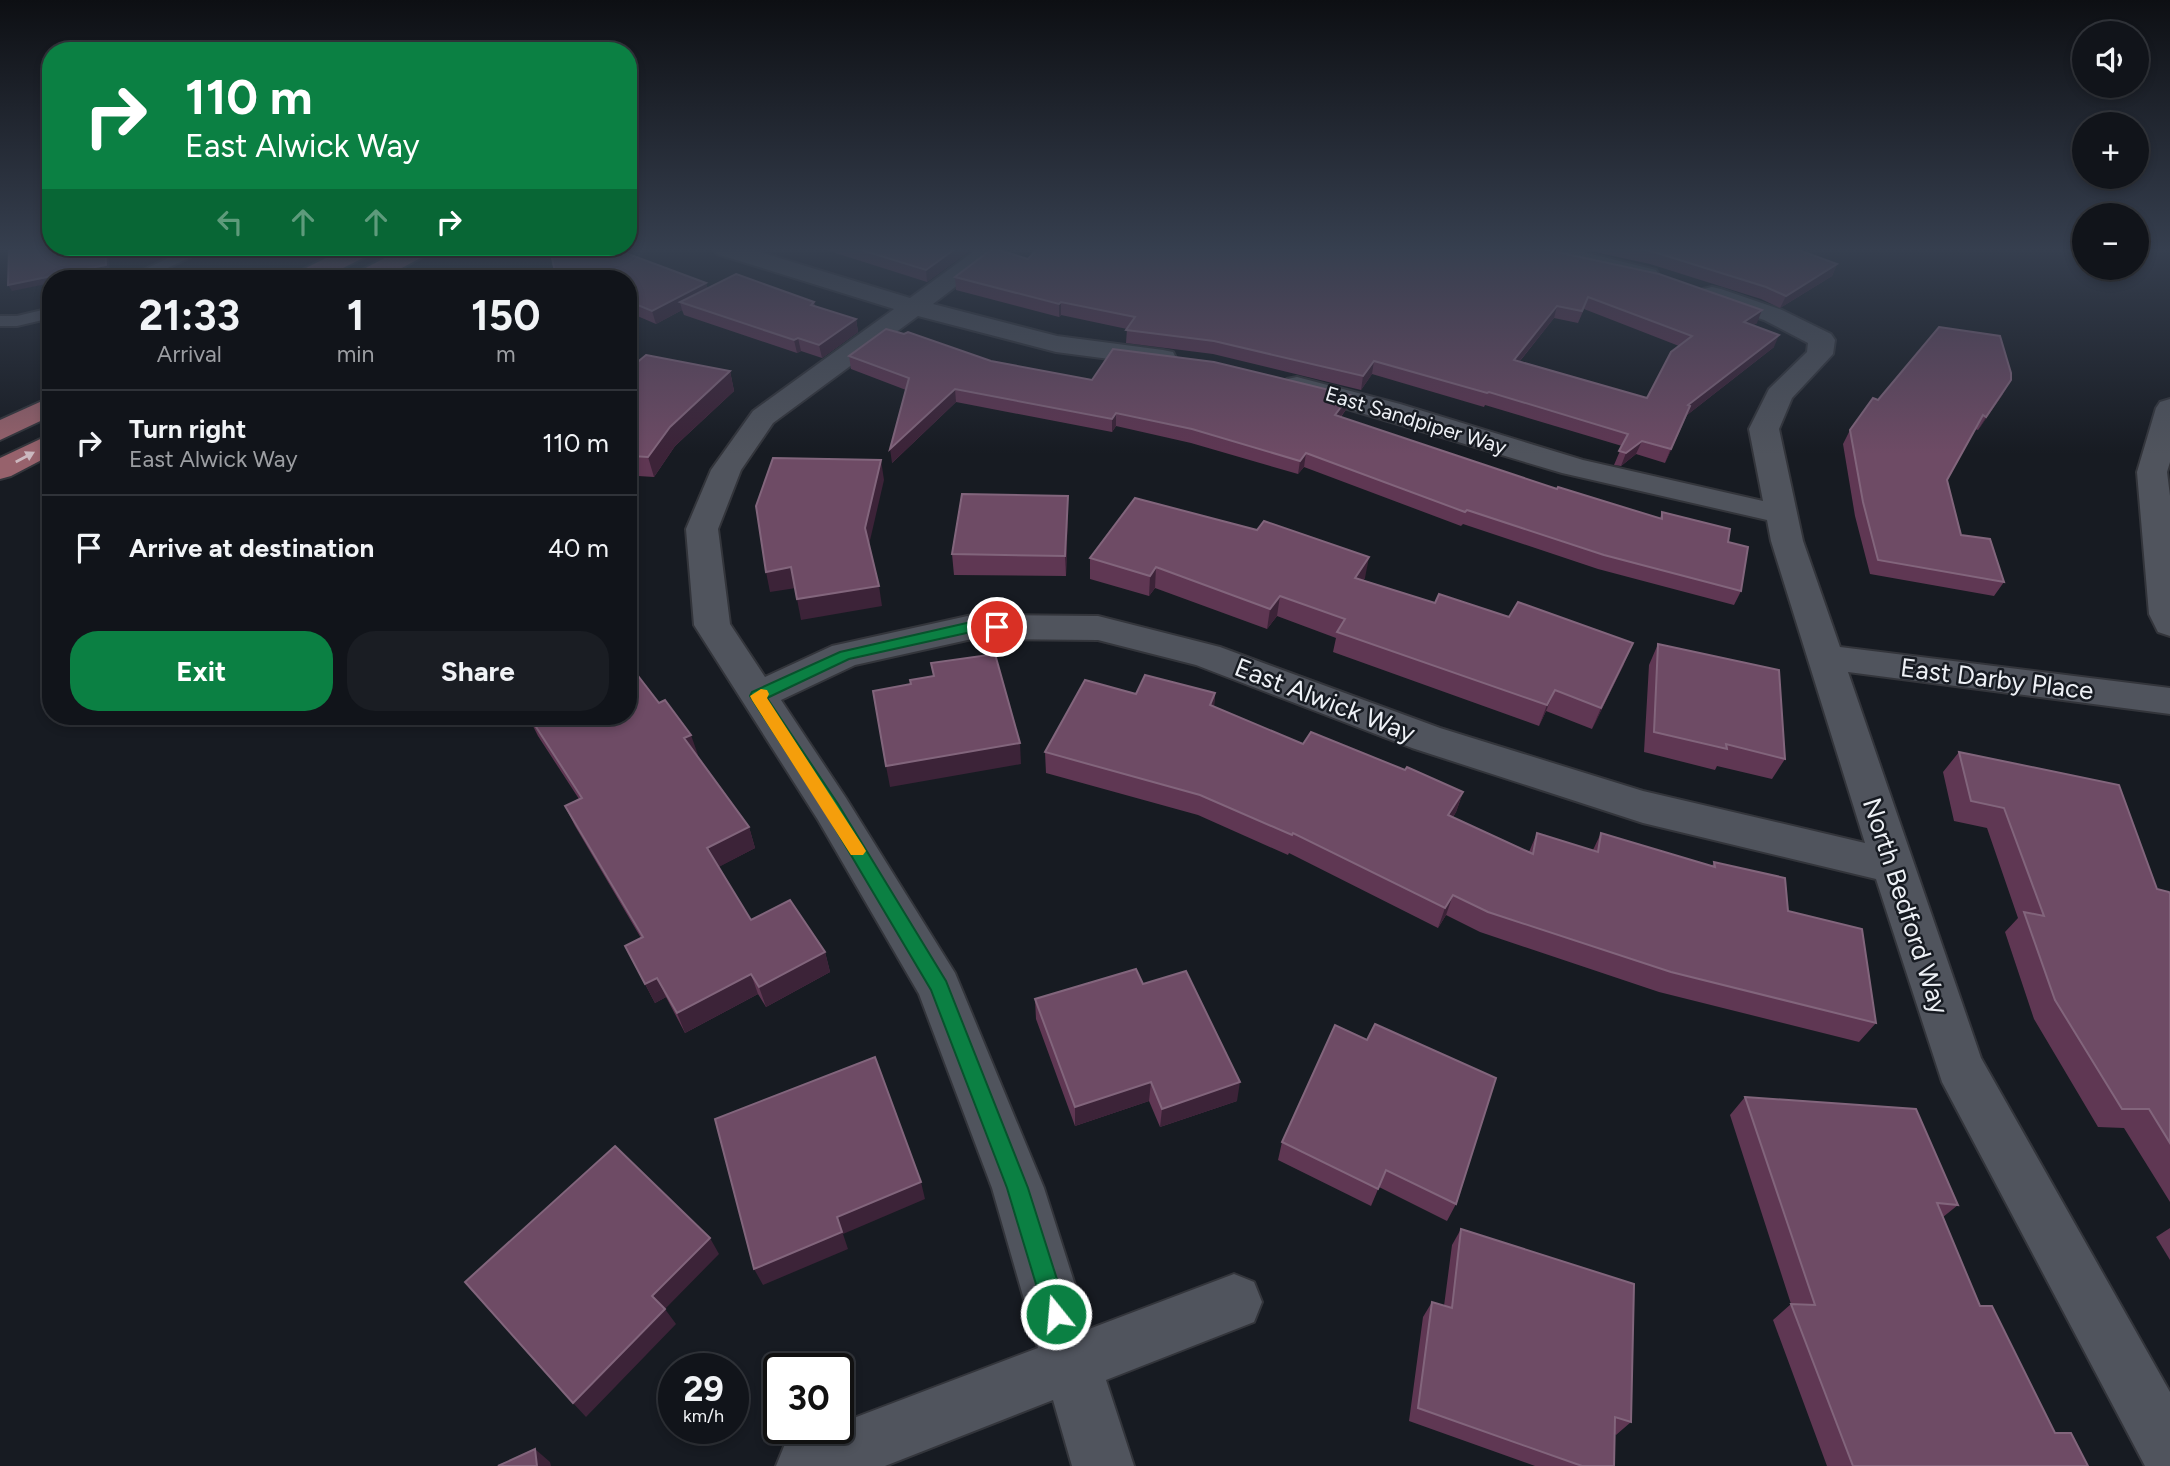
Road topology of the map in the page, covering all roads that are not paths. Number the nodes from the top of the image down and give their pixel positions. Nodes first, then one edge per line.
1 (32, 317) edge
2 (899, 317) edge
3 (953, 317) edge
4 (1778, 317) edge
5 (0, 321) edge
6 (1187, 361) edge
7 (1266, 378) edge
8 (2170, 408) edge
9 (42, 410) edge
10 (0, 431) edge
11 (42, 448) edge
12 (0, 470) edge
13 (1782, 514) junction
14 (2170, 624) edge
15 (1825, 657) junction
16 (757, 696) junction
17 (2170, 701) edge
18 (1893, 866) junction
19 (1234, 1302) dead end
20 (1072, 1365) junction
21 (2170, 1451) edge
22 (807, 1466) edge
23 (1102, 1466) edge

1 - 5 lane
2 - 16 street
3 - 6 street
4 - 13 street, North Bedford Way
7 - 13 street, East Sandpiper Way
8 - 14 street
9 - 10 main road
12 -> 11 main road
13 - 15 street, North Bedford Way
15 - 17 street, East Darby Place
15 - 18 street, North Bedford Way
16 - 18 street, East Alwick Way
16 - 20 street
18 - 21 street, North Bedford Way
19 - 20 street
20 - 22 street
20 - 23 street

